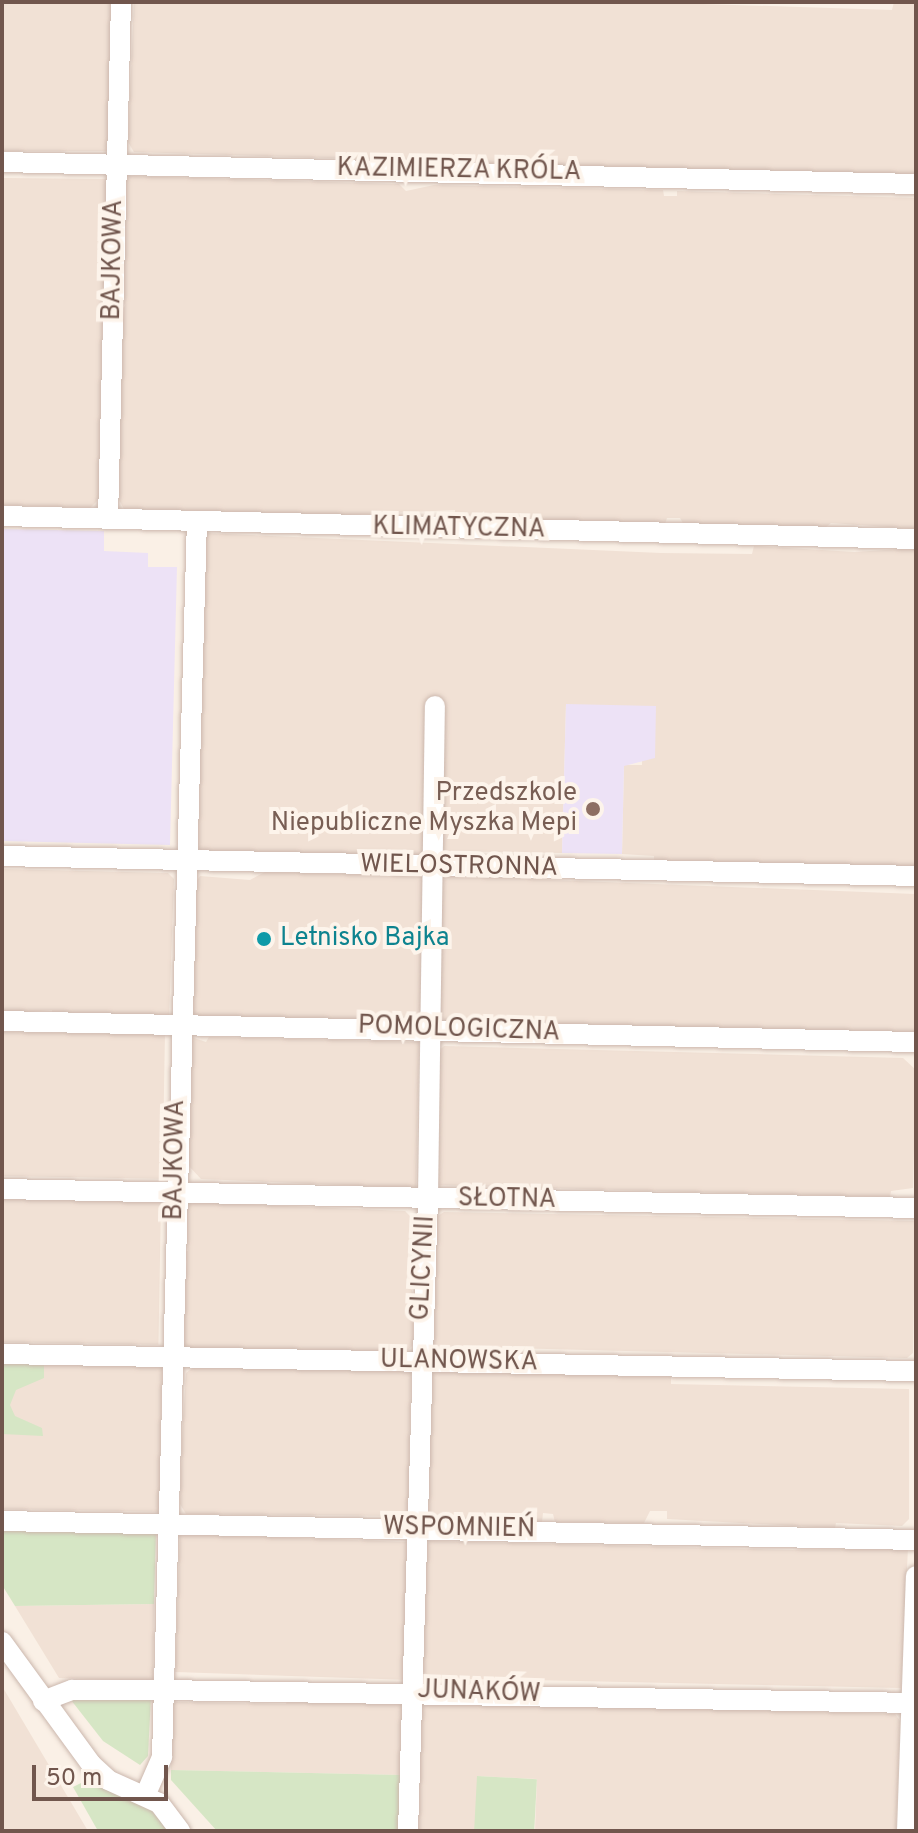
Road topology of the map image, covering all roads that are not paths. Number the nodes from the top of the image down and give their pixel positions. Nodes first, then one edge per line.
1 (121, 2) edge
2 (2, 162) edge
3 (117, 165) junction
4 (916, 184) edge
5 (2, 516) edge
6 (108, 519) junction
7 (197, 521) junction
8 (916, 539) edge
9 (435, 706) dead end
10 (2, 856) edge
11 (188, 860) junction
12 (431, 866) junction
13 (916, 876) edge
14 (2, 1021) edge
15 (179, 1023) junction
16 (431, 1029) junction
17 (916, 1042) edge
18 (2, 1189) edge
19 (176, 1192) junction
20 (428, 1198) junction
21 (916, 1208) edge
22 (2, 1354) edge
23 (170, 1356) junction
24 (420, 1361) junction
25 (916, 1371) edge
26 (2, 1521) edge
27 (165, 1521) junction
28 (417, 1528) junction
29 (916, 1540) edge
30 (916, 1576) edge
31 (2, 1642) edge
32 (163, 1690) junction
33 (413, 1691) junction
34 (43, 1701) junction
35 (914, 1703) edge
36 (145, 1796) junction
37 (180, 1831) edge
38 (408, 1831) edge
39 (907, 1831) edge

1 - 3 street, BAJKOWA
2 - 3 street, KAZIMIERZA KRÓLA
3 - 4 street, KAZIMIERZA KRÓLA
3 - 6 street, BAJKOWA
5 - 6 street, KLIMATYCZNA
6 - 7 street, KLIMATYCZNA
7 - 8 street, KLIMATYCZNA
7 - 11 street, BAJKOWA
9 - 12 street, GLICYNII
10 - 11 street, WIELOSTRONNA
11 - 12 street, WIELOSTRONNA
11 - 15 street, BAJKOWA
12 - 13 street, WIELOSTRONNA
12 - 16 street, GLICYNII
14 - 15 street, POMOLOGICZNA
15 - 16 street, POMOLOGICZNA
15 - 19 street, BAJKOWA
16 - 17 street, POMOLOGICZNA
16 - 20 street, GLICYNII
18 - 19 street, SŁOTNA
19 - 20 street, SŁOTNA
19 - 23 street, BAJKOWA
20 - 21 street, SŁOTNA
20 - 24 street, GLICYNII
22 - 23 street, ULANOWSKA
23 - 24 street, ULANOWSKA
23 - 27 street, BAJKOWA
24 - 25 street, ULANOWSKA
24 - 28 street, GLICYNII
26 - 27 street, WSPOMNIEŃ
27 - 28 street, WSPOMNIEŃ
27 - 32 street, BAJKOWA
28 - 29 street, WSPOMNIEŃ
28 - 33 street, GLICYNII
30 - 35 street
31 - 34 street
32 - 33 street, JUNAKÓW
32 - 34 street, JUNAKÓW
32 - 36 street, BAJKOWA
33 - 35 street, JUNAKÓW
33 - 38 street, GLICYNII
34 - 36 street
35 - 39 street
36 - 37 street

